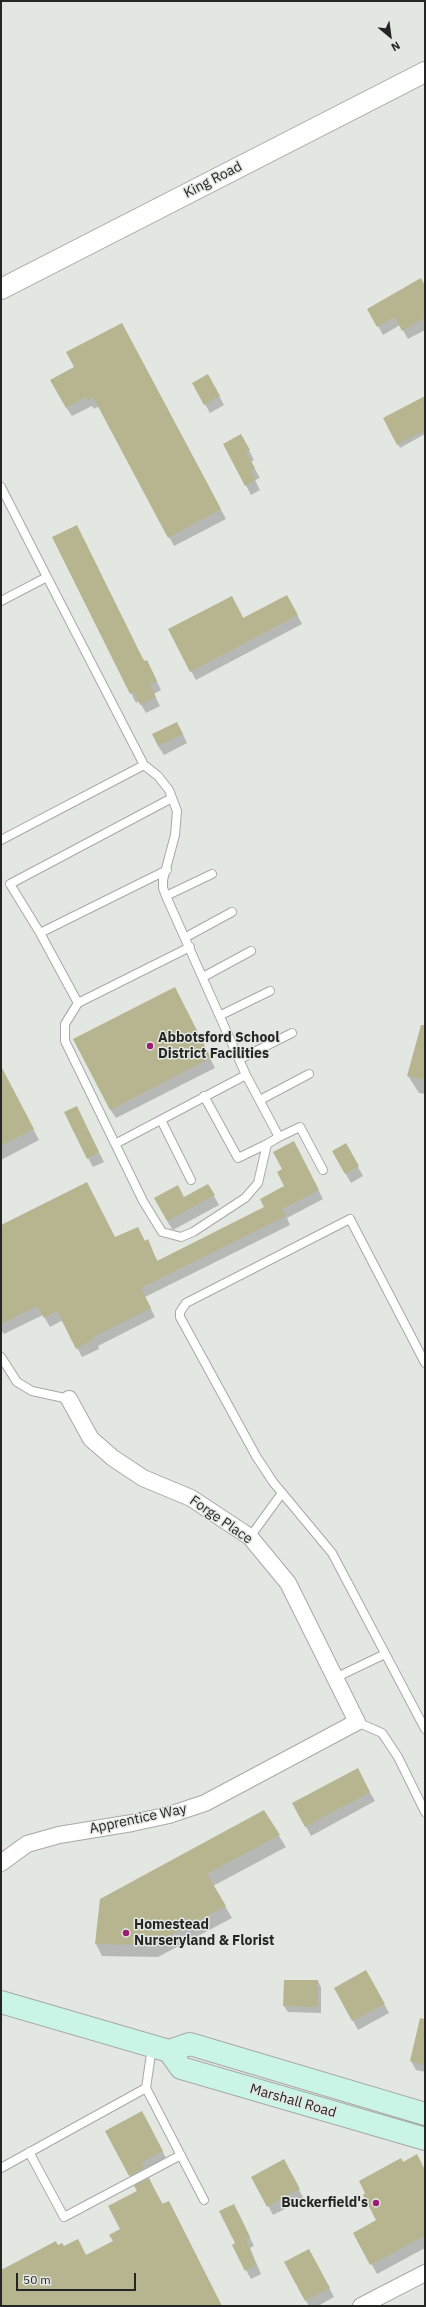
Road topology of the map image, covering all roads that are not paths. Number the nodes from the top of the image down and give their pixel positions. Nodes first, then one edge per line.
1 (425, 72) edge
2 (1, 289) edge
3 (1, 487) edge
4 (47, 577) junction
5 (1, 601) edge
6 (144, 765) junction
7 (172, 798) junction
8 (1, 840) edge
9 (167, 870) junction
10 (212, 874) dead end
11 (166, 896) junction
12 (232, 912) dead end
13 (40, 933) junction
14 (186, 937) junction
15 (190, 948) junction
16 (251, 951) dead end
17 (203, 977) junction
18 (270, 992) dead end
19 (78, 1003) junction
20 (221, 1015) junction
21 (292, 1033) dead end
22 (240, 1059) junction
23 (309, 1074) dead end
24 (246, 1075) junction
25 (204, 1096) junction
26 (260, 1100) junction
27 (161, 1120) junction
28 (279, 1137) junction
29 (115, 1144) junction
30 (267, 1144) junction
31 (324, 1170) dead end
32 (191, 1180) dead end
33 (1, 1357) edge
34 (425, 1364) edge
35 (69, 1399) joint
36 (282, 1493) junction
37 (250, 1537) junction
38 (385, 1654) junction
39 (335, 1678) junction
40 (357, 1722) junction
41 (425, 1729) edge
42 (425, 1812) edge
43 (1, 1863) edge
44 (1, 2002) edge
45 (160, 2049) junction
46 (146, 2088) junction
47 (299, 2102) junction
48 (425, 2114) edge
49 (425, 2139) edge
50 (29, 2152) junction
51 (181, 2155) junction
52 (1, 2168) edge
53 (204, 2200) dead end
54 (425, 2273) edge
55 (361, 2306) edge

1 - 2 street, King Road
3 - 4 lane
4 - 5 lane
4 - 6 lane
6 - 7 lane
6 - 8 lane
7 - 9 lane
7 - 13 lane
9 - 11 lane
9 - 13 lane
10 - 11 lane
11 - 14 lane
12 - 14 lane
13 - 19 lane
14 - 15 lane
15 - 17 lane
15 - 19 lane
16 - 17 lane
17 - 20 lane
18 - 20 lane
19 - 29 lane
20 - 22 lane
21 - 22 lane
22 - 24 lane
23 - 26 lane
24 - 25 lane
24 - 26 lane
25 - 27 lane
25 - 30 lane
26 - 28 lane
27 - 29 lane
27 - 32 lane
28 - 30 lane
28 - 31 lane
29 - 30 lane
33 - 35 lane
34 - 36 lane
35 - 37 street, Forge Place
36 - 37 lane
36 - 38 lane
37 - 39 street, Forge Place
38 - 39 lane
38 - 41 lane
39 - 40 street, Forge Place
40 - 42 lane
40 - 43 street, Apprentice Way
44 - 45 main road
45 - 46 lane
45 - 47 main road, Marshall Road
45 - 48 main road, Marshall Road
46 - 50 lane
46 - 51 lane
47 - 48 main road
47 - 49 main road, Marshall Road
50 - 51 lane
50 - 52 lane
51 - 53 lane
54 - 55 street

